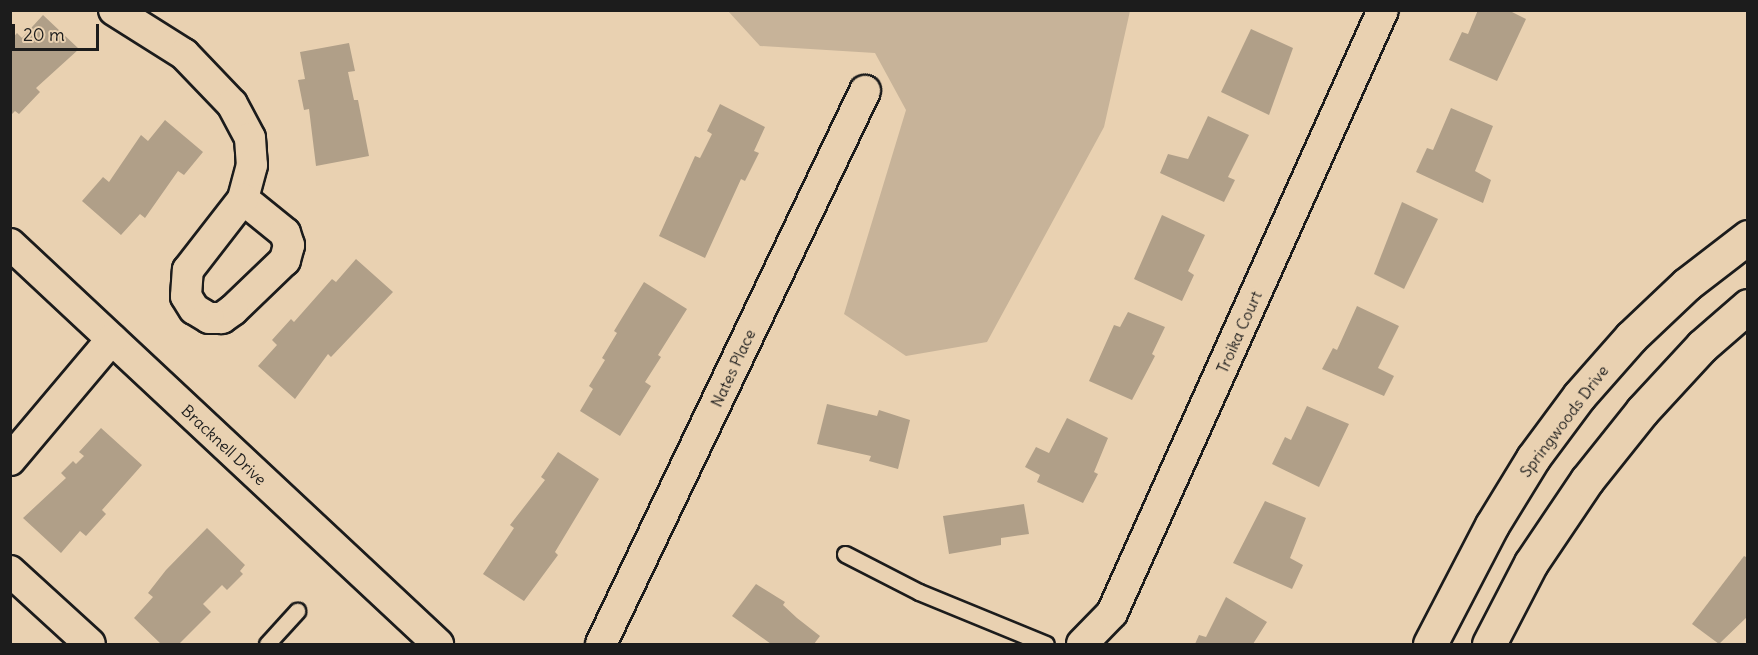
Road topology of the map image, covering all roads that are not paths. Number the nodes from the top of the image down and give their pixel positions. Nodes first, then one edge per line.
1 (114, 10) edge
2 (1383, 10) edge
3 (865, 91) dead end
4 (243, 199) dead end
5 (1748, 237) edge
6 (10, 244) edge
7 (1748, 306) edge
8 (112, 339) junction
9 (10, 460) edge
10 (845, 554) dead end
11 (10, 571) edge
12 (297, 611) dead end
13 (90, 645) edge
14 (267, 645) edge
15 (438, 645) edge
16 (601, 645) edge
17 (1046, 645) edge
18 (1082, 645) edge
19 (1430, 645) edge
20 (1489, 645) edge

1 - 4 street
2 - 18 street, Troika Court
3 - 16 street, Nates Place
5 - 19 street, Springwoods Drive
6 - 8 street, Bracknell Drive
7 - 20 street
8 - 9 street
8 - 15 street, Bracknell Drive
10 - 17 lane
11 - 13 street
12 - 14 lane

